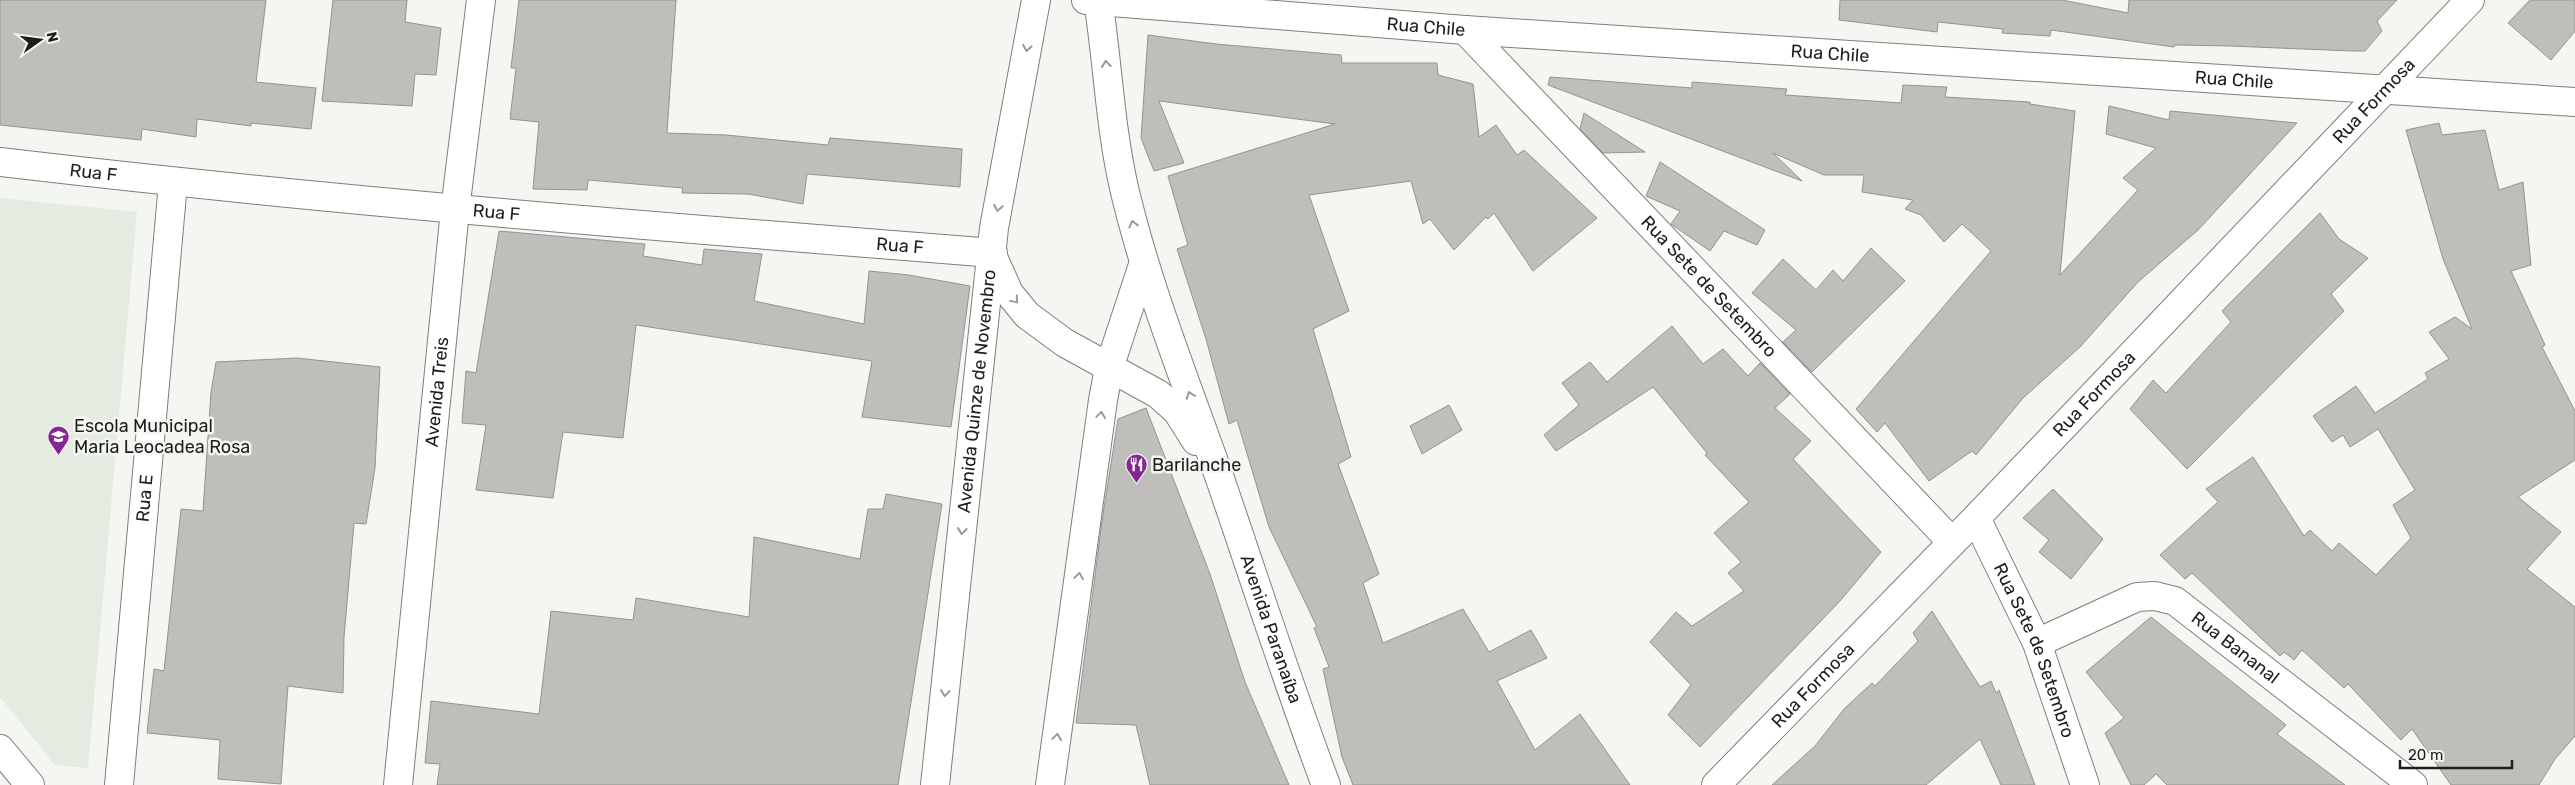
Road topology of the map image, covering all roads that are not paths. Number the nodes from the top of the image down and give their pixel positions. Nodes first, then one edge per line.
1 (481, 0) edge
2 (1036, 0) edge
3 (2470, 0) edge
4 (1094, 1) edge
5 (1465, 30) junction
6 (2382, 91) junction
7 (2575, 102) edge
8 (0, 162) edge
9 (173, 183) junction
10 (456, 210) junction
11 (993, 255) junction
12 (1143, 265) junction
13 (1109, 368) junction
14 (1218, 473) junction
15 (1976, 518) junction
16 (1952, 542) junction
17 (2037, 643) junction
18 (4, 761) edge
19 (30, 785) edge
20 (118, 785) edge
21 (398, 785) edge
22 (935, 785) edge
23 (1050, 785) edge
24 (1326, 785) edge
25 (1716, 785) edge
26 (2085, 785) edge
27 (2413, 785) edge

1 - 10 street, Avenida Treis
2 -> 11 street, Avenida Quinze de Novembro
3 - 6 street, Rua Formosa
4 - 5 street, Rua Chile
12 -> 4 street
5 - 6 street, Rua Chile
5 - 16 street, Rua Sete de Setembro
6 - 7 street, Rua Chile
6 - 15 street, Rua Formosa
8 - 9 street, Rua F
9 - 10 street, Rua F
9 - 20 street, Rua E
10 - 11 street, Rua F
10 - 21 street, Avenida Treis
11 -> 13 street
11 -> 22 street, Avenida Quinze de Novembro
12 - 13 street
14 -> 12 street
13 - 14 street
23 -> 13 street
14 - 24 street, Avenida Paranaíba
15 - 16 street, Rua Formosa
15 - 17 street, Rua Sete de Setembro
16 - 25 street, Rua Formosa
17 - 26 street, Rua Sete de Setembro
17 - 27 street, Rua Bananal
18 - 19 street

